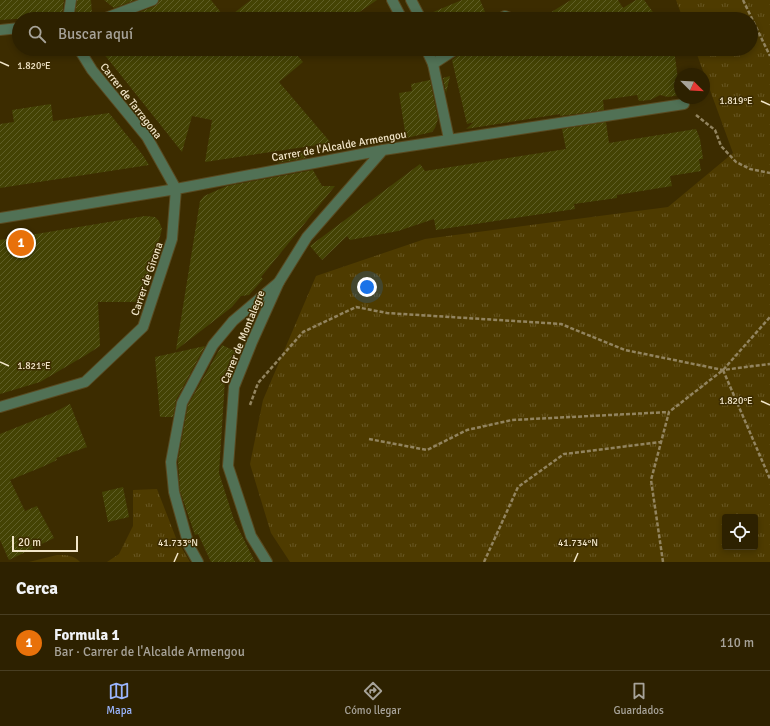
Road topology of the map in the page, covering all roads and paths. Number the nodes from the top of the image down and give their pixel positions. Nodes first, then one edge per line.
1 (71, 0) edge
2 (153, 0) edge
3 (392, 0) edge
4 (411, 0) edge
5 (743, 0) edge
6 (69, 12) edge
7 (121, 12) edge
8 (398, 12) edge
9 (417, 12) edge
10 (749, 12) edge
11 (12, 29) edge
12 (0, 30) edge
13 (758, 31) edge
14 (83, 56) edge
15 (429, 56) edge
16 (445, 56) edge
17 (770, 56) edge
18 (433, 64) junction
19 (684, 104) joint
20 (449, 139) junction
21 (383, 150) junction
22 (770, 173) edge
23 (176, 189) junction
24 (0, 218) edge
25 (279, 282) junction
26 (770, 316) edge
27 (770, 364) edge
28 (723, 370) junction
29 (0, 407) edge
30 (248, 410) dead end
31 (669, 412) junction
32 (369, 439) dead end
33 (661, 442) junction
34 (770, 479) edge
35 (198, 562) edge
36 (266, 562) edge
37 (484, 562) edge
38 (663, 562) edge

1 - 6 street
2 - 7 street
3 - 8 street
4 - 9 street
5 - 10 path
11 - 12 street
13 - 17 path
14 - 23 street, Carrer de Tarragona
15 - 18 street
16 - 18 street
18 - 20 street
19 - 20 street, Carrer de l'Alcalde Armengou
19 - 22 path
20 - 21 street, Carrer de l'Alcalde Armengou
21 - 23 street, Carrer de l'Alcalde Armengou
21 - 25 street, Carrer de Montalegre
23 - 24 street, Carrer de l'Alcalde Armengou
23 - 29 street, Carrer de Girona
25 - 35 street
25 - 36 street, Carrer de Montalegre
26 - 28 path
27 - 28 path
28 - 30 path
28 - 31 path
28 - 34 path
31 - 32 path
31 - 33 path
33 - 37 path
33 - 38 path

